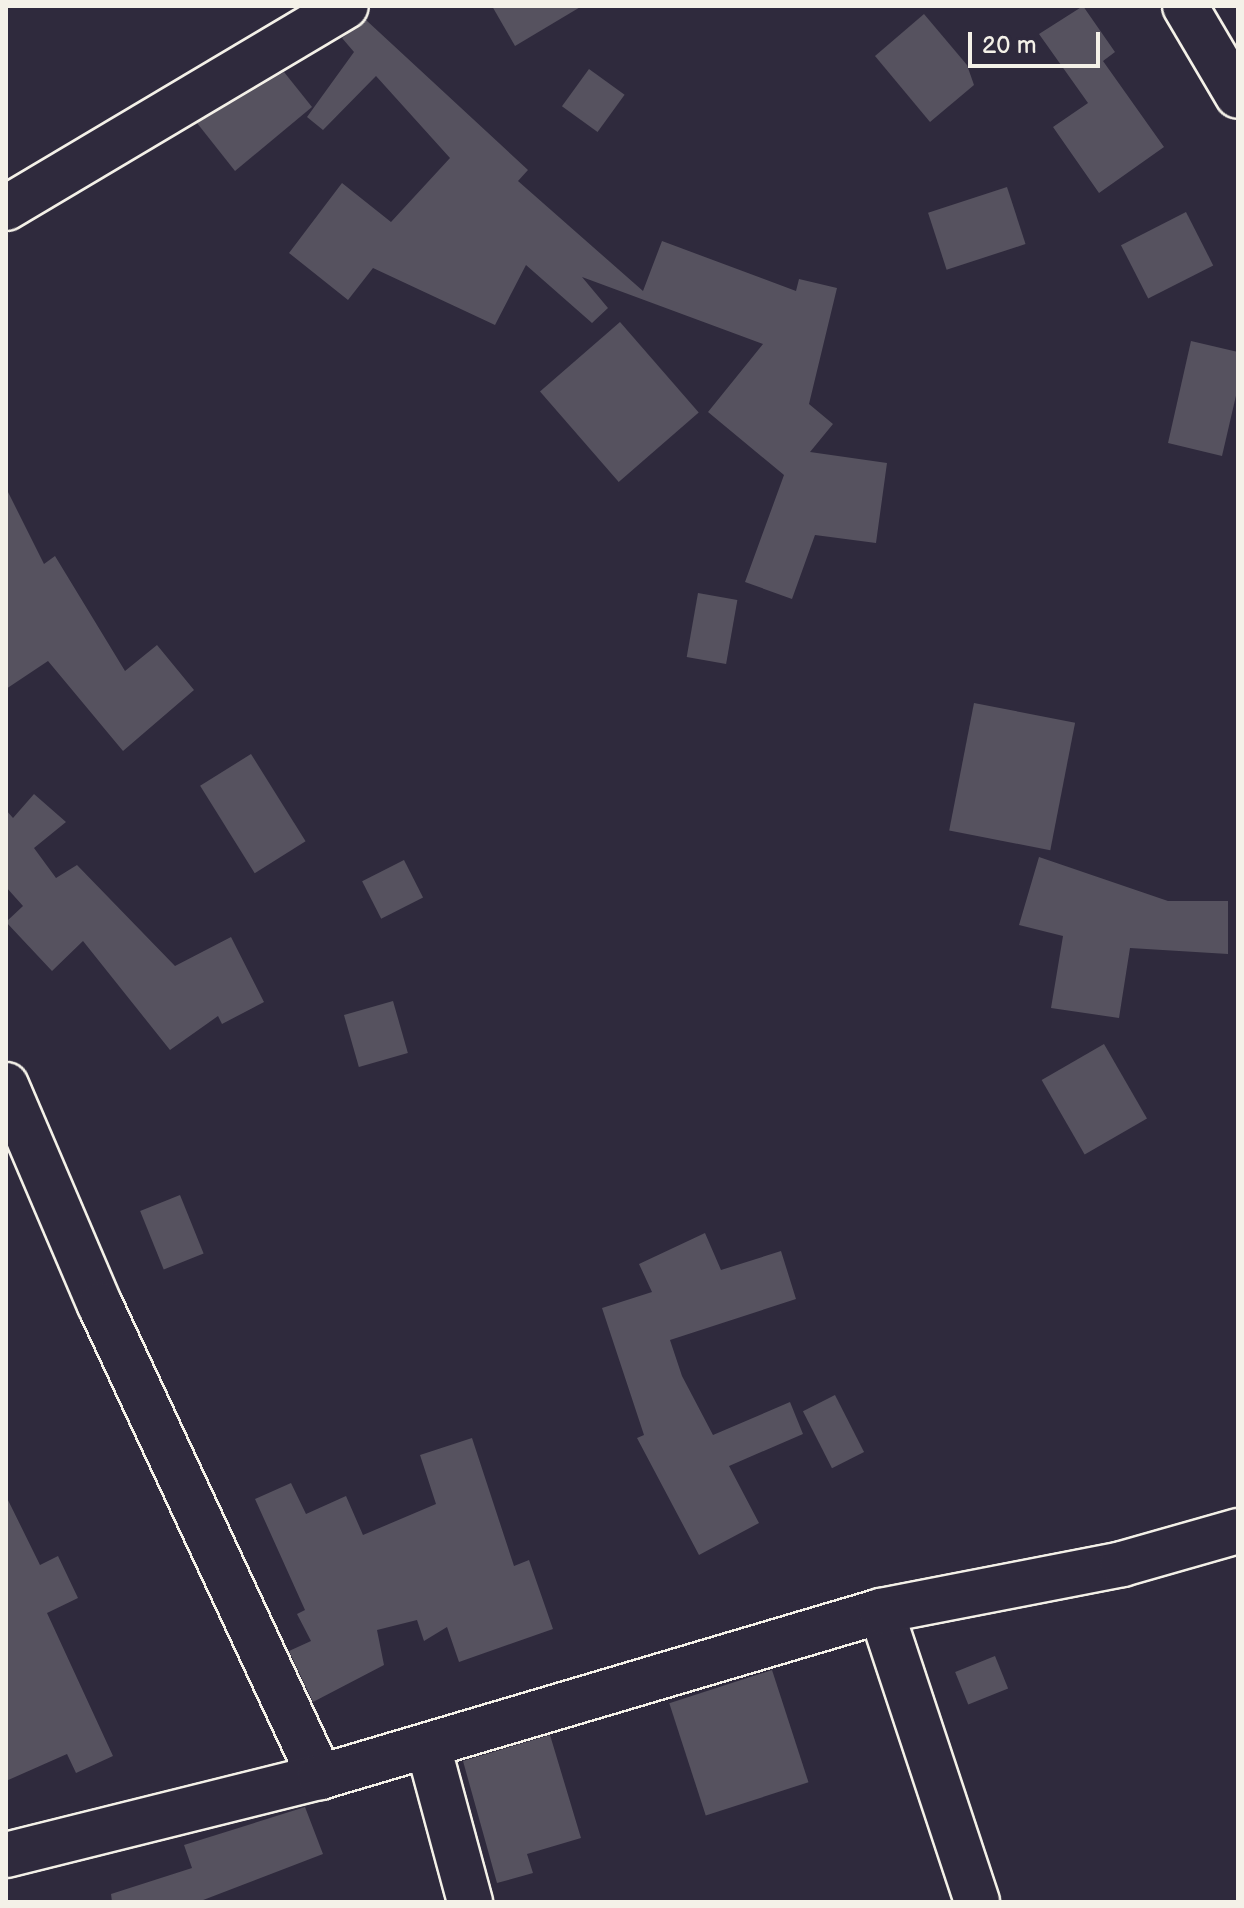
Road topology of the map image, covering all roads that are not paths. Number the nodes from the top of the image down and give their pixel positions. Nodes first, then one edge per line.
1 (346, 6) edge
2 (1185, 6) edge
3 (1238, 96) edge
4 (6, 208) edge
5 (6, 1085) edge
6 (1238, 1531) edge
7 (881, 1611) junction
8 (428, 1746) junction
9 (320, 1777) junction
10 (6, 1855) edge
11 (470, 1902) edge
12 (977, 1902) edge

1 - 4 main road
2 - 3 main road
5 - 9 main road
6 - 7 main road
7 - 8 main road
7 - 12 main road
8 - 9 main road
8 - 11 main road
9 - 10 main road

